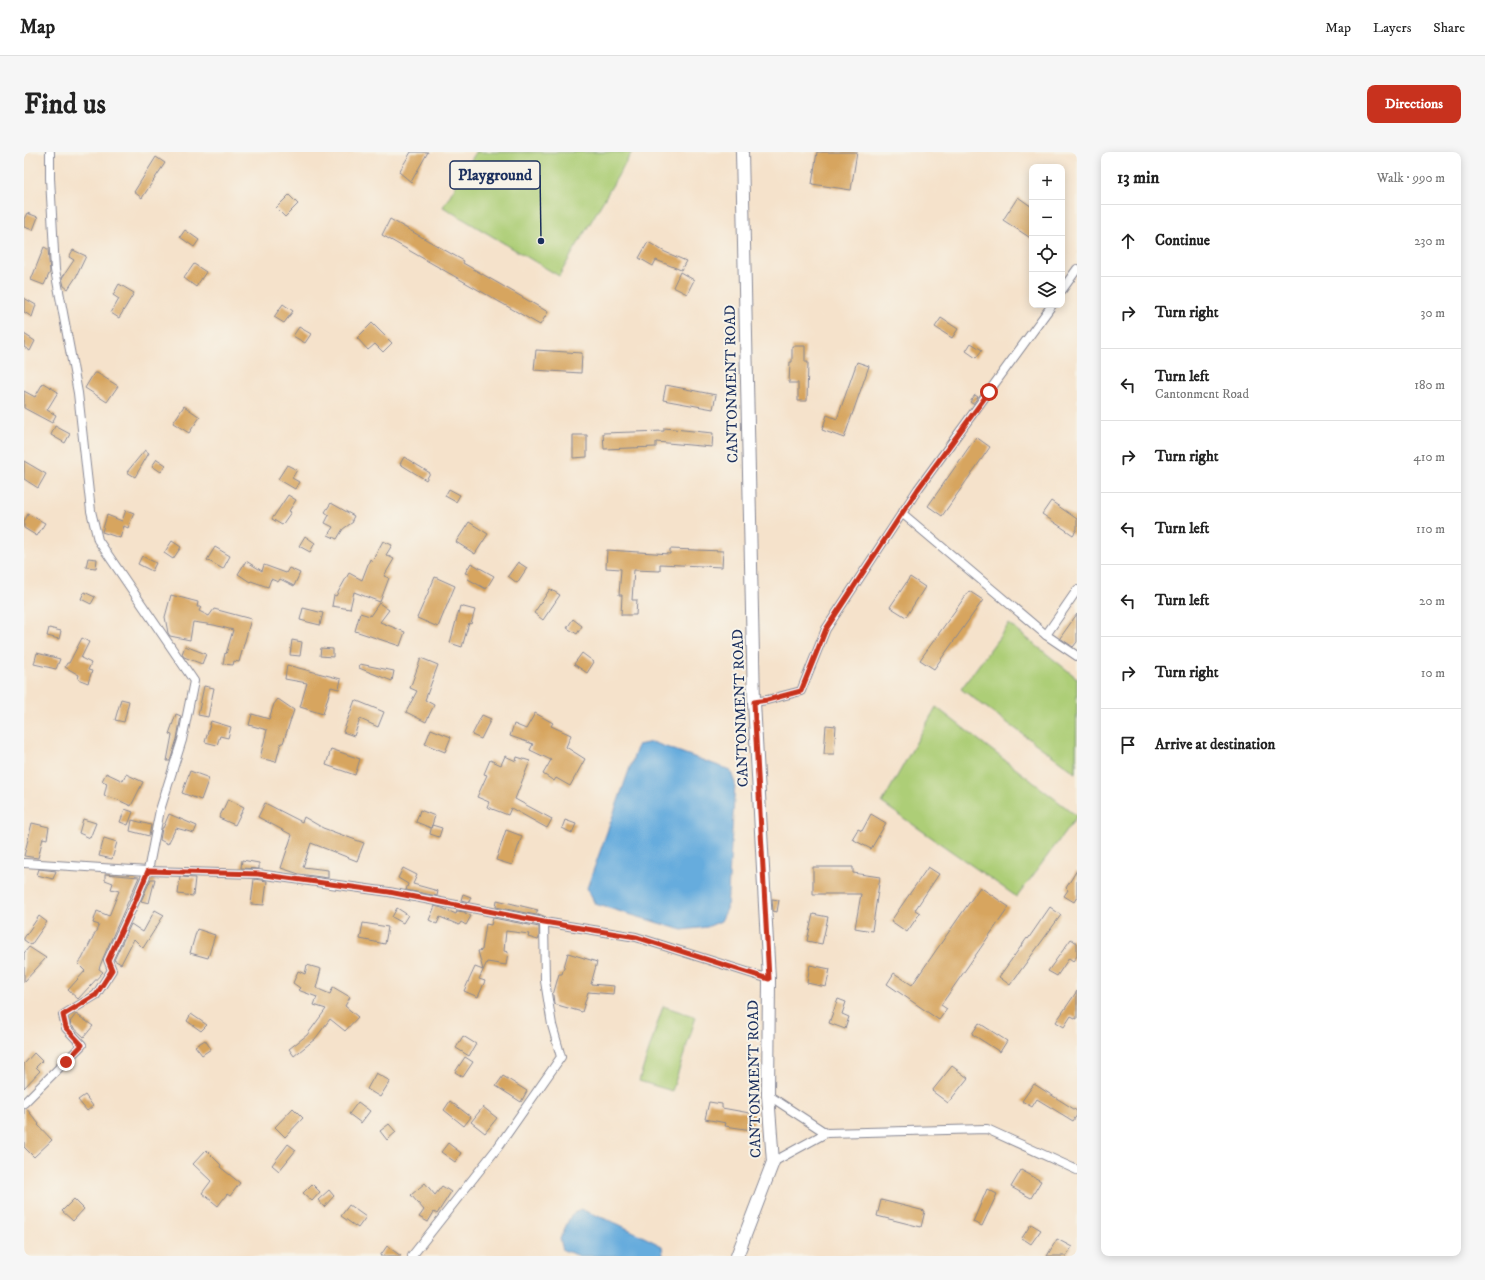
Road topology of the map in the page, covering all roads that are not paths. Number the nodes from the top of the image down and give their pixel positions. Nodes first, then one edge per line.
1 (50, 152) edge
2 (742, 152) edge
3 (1077, 269) edge
4 (1065, 286) edge
5 (1050, 308) edge
6 (903, 514) junction
7 (1077, 590) edge
8 (1046, 635) junction
9 (1077, 656) edge
10 (754, 702) junction
11 (24, 863) edge
12 (148, 871) junction
13 (544, 922) junction
14 (769, 979) junction
15 (768, 1095) junction
16 (24, 1103) edge
17 (826, 1133) junction
18 (773, 1162) junction
19 (1077, 1170) edge
20 (412, 1256) edge
21 (737, 1256) edge

1 - 12 street
2 - 10 street, CANTONMENT ROAD
3 - 4 street
5 - 6 street
6 - 8 street
6 - 10 street
7 - 8 street
8 - 9 street
10 - 14 street, CANTONMENT ROAD
11 - 12 street
12 - 13 street
12 - 16 street
13 - 14 street
13 - 20 street
14 - 15 street, CANTONMENT ROAD
15 - 17 street
15 - 18 street, CANTONMENT ROAD
17 - 18 street
17 - 19 street
18 - 21 street, CANTONMENT ROAD

